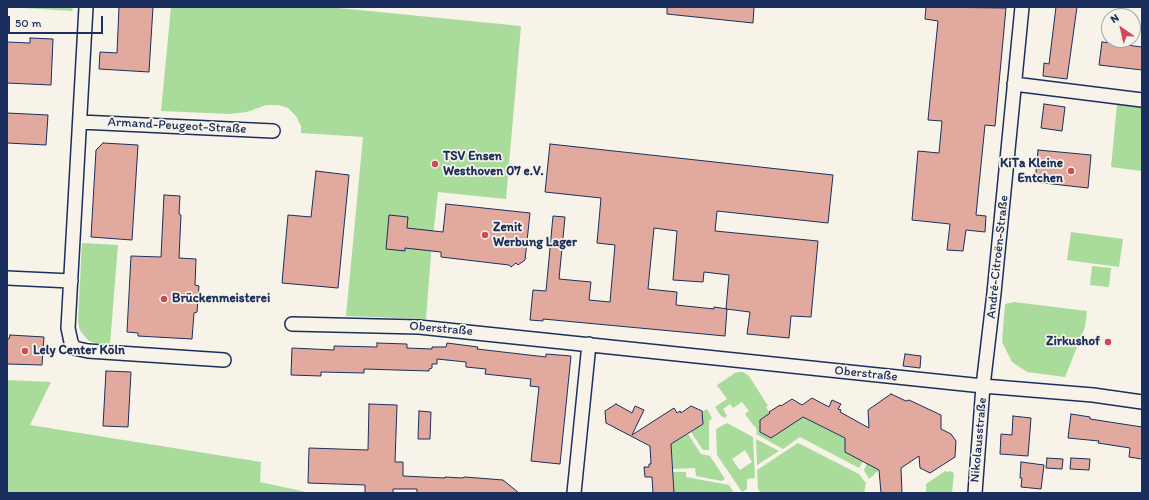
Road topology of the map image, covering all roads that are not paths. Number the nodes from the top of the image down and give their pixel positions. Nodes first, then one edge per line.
1 (86, 7) edge
2 (1022, 7) edge
3 (1014, 84) junction
4 (1142, 100) edge
5 (80, 122) junction
6 (273, 131) dead end
7 (7, 278) edge
8 (71, 281) junction
9 (292, 324) dead end
10 (589, 344) junction
11 (224, 360) dead end
12 (983, 386) junction
13 (1142, 402) edge
14 (574, 493) edge
15 (975, 493) edge

1 - 5 street
2 - 3 street, André-Citroën-Straße
3 - 4 street
3 - 12 street, André-Citroën-Straße
5 - 6 street, Armand-Peugeot-Straße
5 - 8 street
7 - 8 street
8 - 11 street
9 - 10 street, Oberstraße
10 - 12 street, Oberstraße
10 - 14 street
12 - 13 street, Oberstraße
12 - 15 street, Nikolausstraße

